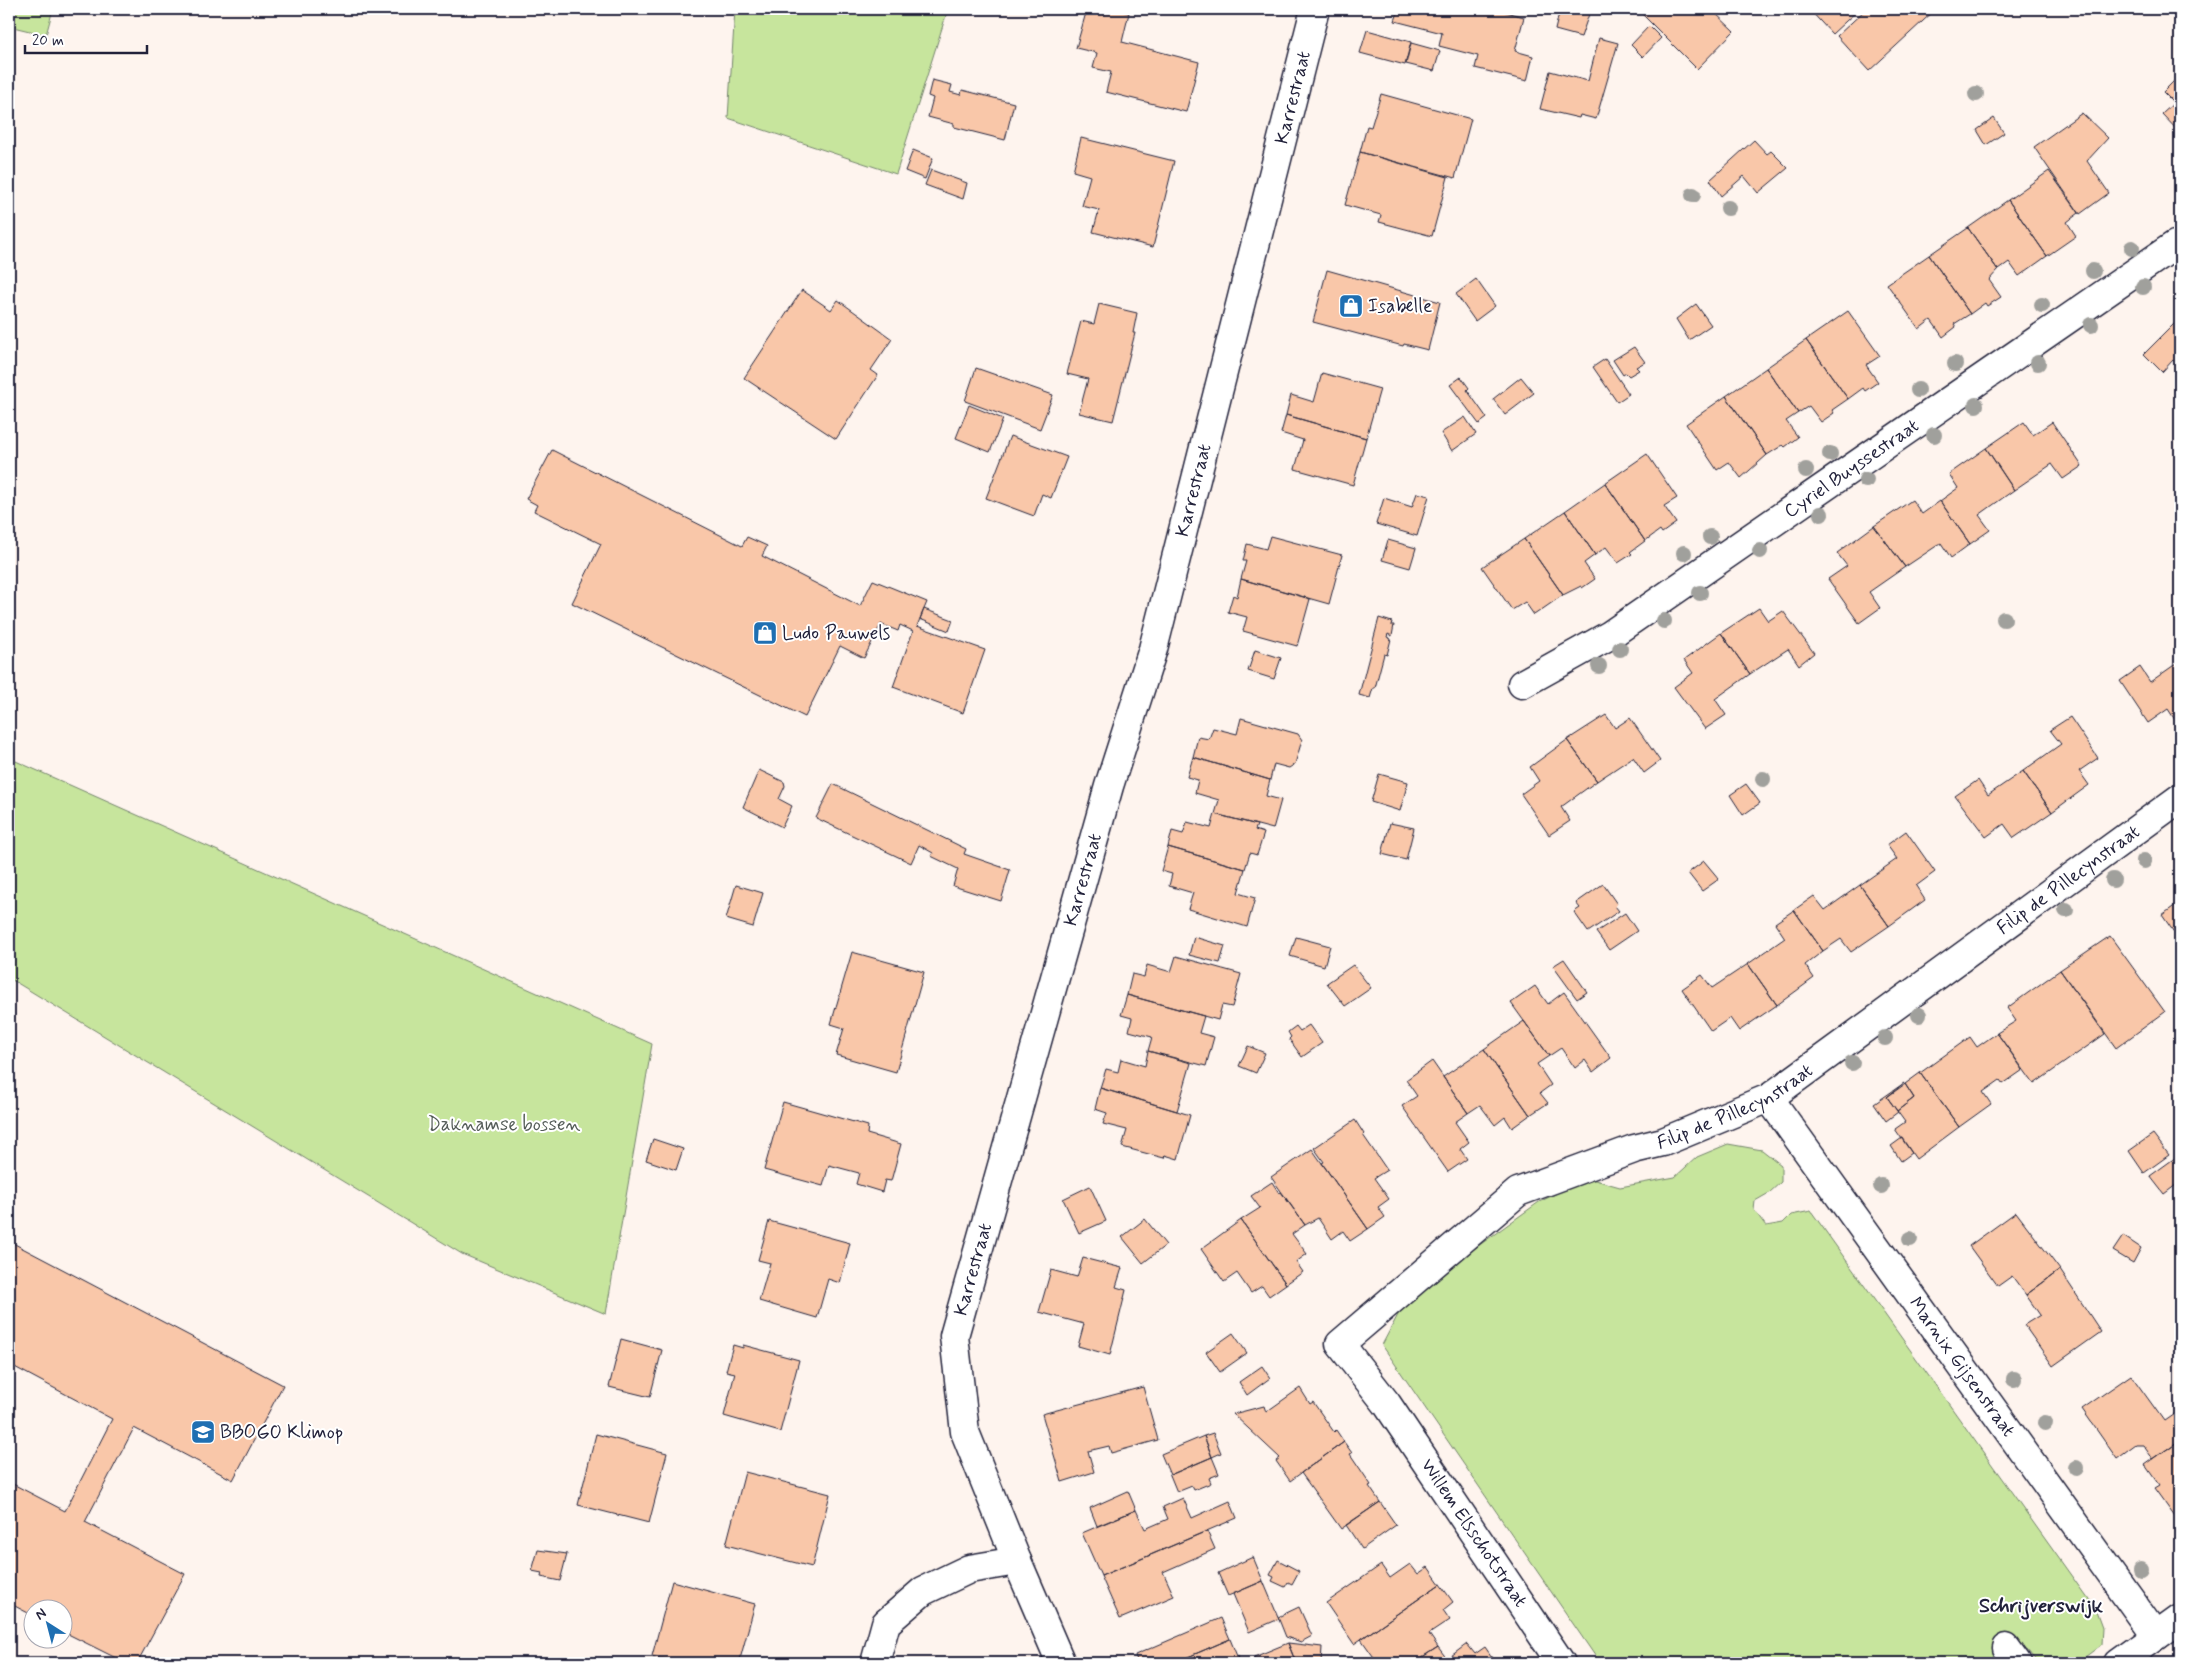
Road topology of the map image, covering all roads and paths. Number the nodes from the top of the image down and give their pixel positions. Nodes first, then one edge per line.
1 (1315, 9) edge
2 (2178, 248) edge
3 (1522, 684) dead end
4 (2180, 798) edge
5 (1769, 1098) junction
6 (1387, 1404) joint
7 (1017, 1562) junction
8 (2180, 1619) edge
9 (2156, 1636) junction
10 (875, 1663) edge
11 (1061, 1663) edge
12 (1561, 1663) edge
13 (2119, 1663) edge

1 - 7 street, Karrestraat
2 - 3 street, Cyriel Buyssestraat
4 - 5 street, Filip de Pillecynstraat
5 - 6 street, Filip de Pillecynstraat
5 - 9 street, Marnix Gijsenstraat
6 - 12 street, Willem Elsschotstraat
7 - 10 street
7 - 11 street, Karrestraat
8 - 9 street
9 - 13 street

